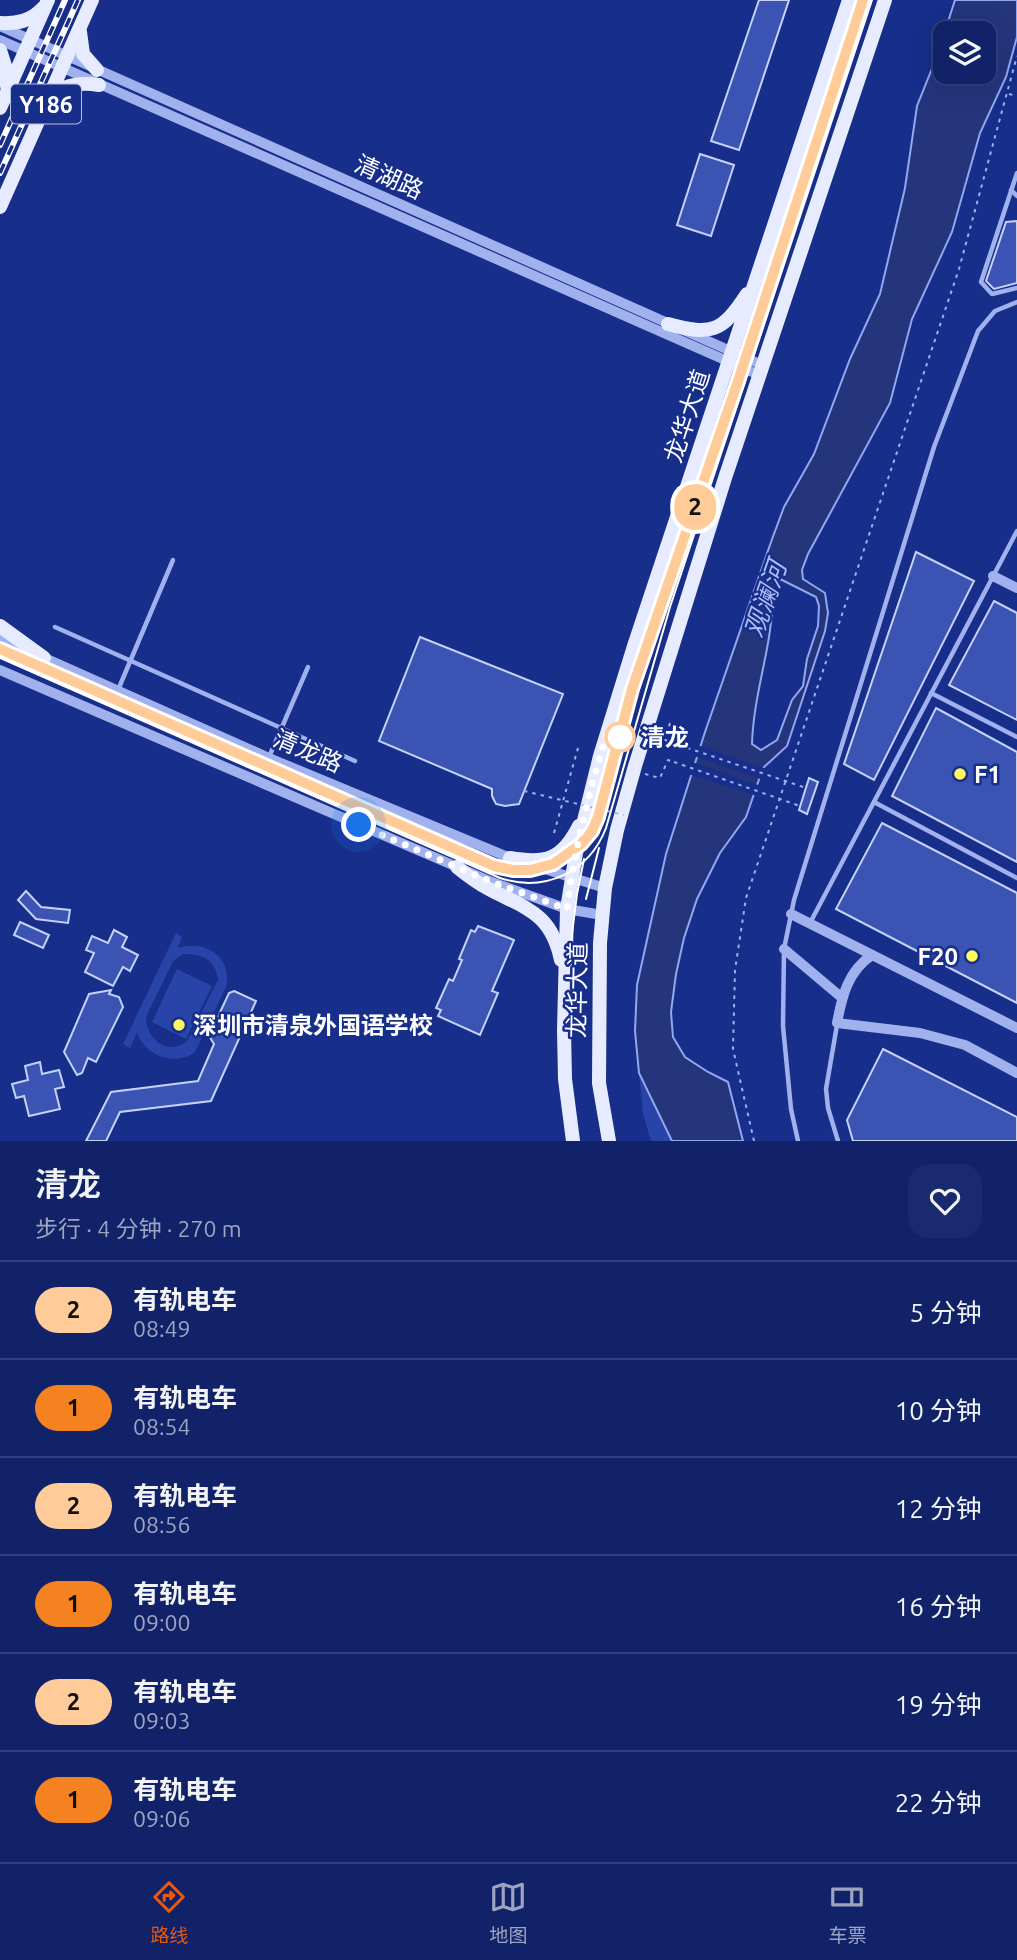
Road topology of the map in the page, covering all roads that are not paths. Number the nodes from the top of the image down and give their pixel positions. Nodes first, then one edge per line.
1 (92, 0) edge
2 (849, 0) edge
3 (885, 0) edge
4 (47, 2) edge
5 (0, 25) edge
6 (81, 25) junction
7 (0, 40) edge
8 (28, 46) junction
9 (0, 50) edge
10 (65, 63) junction
11 (98, 78) junction
12 (48, 99) junction
13 (3, 102) edge
14 (1017, 173) edge
15 (1011, 190) junction
16 (1017, 196) edge
17 (0, 207) edge
18 (755, 282) junction
19 (1017, 288) edge
20 (1017, 302) edge
21 (668, 324) junction
22 (731, 357) junction
23 (761, 370) junction
24 (1017, 531) edge
25 (173, 560) dead end
26 (993, 576) junction
27 (1017, 588) edge
28 (0, 626) edge
29 (55, 627) dead end
30 (0, 638) edge
31 (44, 658) junction
32 (130, 661) junction
33 (308, 667) dead end
34 (0, 670) edge
35 (118, 690) junction
36 (931, 693) junction
37 (282, 728) junction
38 (1017, 737) edge
39 (269, 758) junction
40 (355, 761) dead end
41 (874, 802) junction
42 (587, 808) junction
43 (510, 858) junction
44 (457, 867) junction
45 (570, 878) junction
46 (1017, 878) edge
47 (605, 888) junction
48 (567, 909) junction
49 (791, 914) junction
50 (602, 915) junction
51 (810, 923) junction
52 (784, 949) junction
53 (872, 955) junction
54 (565, 981) junction
55 (841, 997) junction
56 (837, 1023) junction
57 (1017, 1028) edge
58 (1017, 1073) edge
59 (573, 1141) edge
60 (608, 1141) edge
61 (798, 1141) edge
62 (838, 1141) edge

1 - 6 main road, Y186
2 - 18 main road, 龙华大道
3 - 23 main road, 龙华大道
4 - 5 main road
4 - 8 main road, Y186
5 - 8 street, 清湖路
6 - 10 main road, Y186
6 - 11 main road
7 - 8 street, 清湖路
8 - 10 street, 清湖路
8 - 13 main road, Y186
9 - 13 main road
10 - 11 street, 清湖路
10 - 12 main road, Y186
11 - 12 main road
11 - 21 street, 清湖路
11 - 22 street, 清湖路
12 - 17 main road, Y186
14 - 15 lane
15 - 16 lane
15 - 19 lane
18 - 21 main road
18 - 22 main road, 龙华大道
20 - 49 lane
21 - 22 street, 清湖路
22 - 23 street, 清湖路
22 - 42 main road, 龙华大道
23 - 47 main road, 龙华大道
24 - 26 lane
25 - 32 lane
26 - 27 street
26 - 36 lane
28 - 31 main road
29 - 32 lane
30 - 31 street, 清龙路
31 - 35 street, 清龙路
32 - 35 lane
32 - 37 lane
33 - 37 lane
34 - 44 street, 清龙路
35 - 39 street, 清龙路
36 - 38 lane
36 - 41 lane
37 - 39 lane
37 - 40 lane
39 - 43 street, 清龙路
41 - 46 lane
41 - 51 lane
42 - 43 main road
42 - 45 main road, 龙华大道
43 - 45 street, 清龙路
44 - 48 street, 清龙路
44 - 54 main road
45 - 47 street, 清龙路
45 - 48 main road, 龙华大道
47 - 50 main road, 龙华大道
48 - 50 street, 清龙路
48 - 54 main road, 龙华大道
49 - 51 street
49 - 52 lane
50 - 60 main road, 龙华大道
51 - 53 street
52 - 55 street
52 - 61 lane
53 - 55 street
53 - 57 street
54 - 59 main road, 龙华大道
55 - 56 street
56 - 58 street
56 - 62 lane

